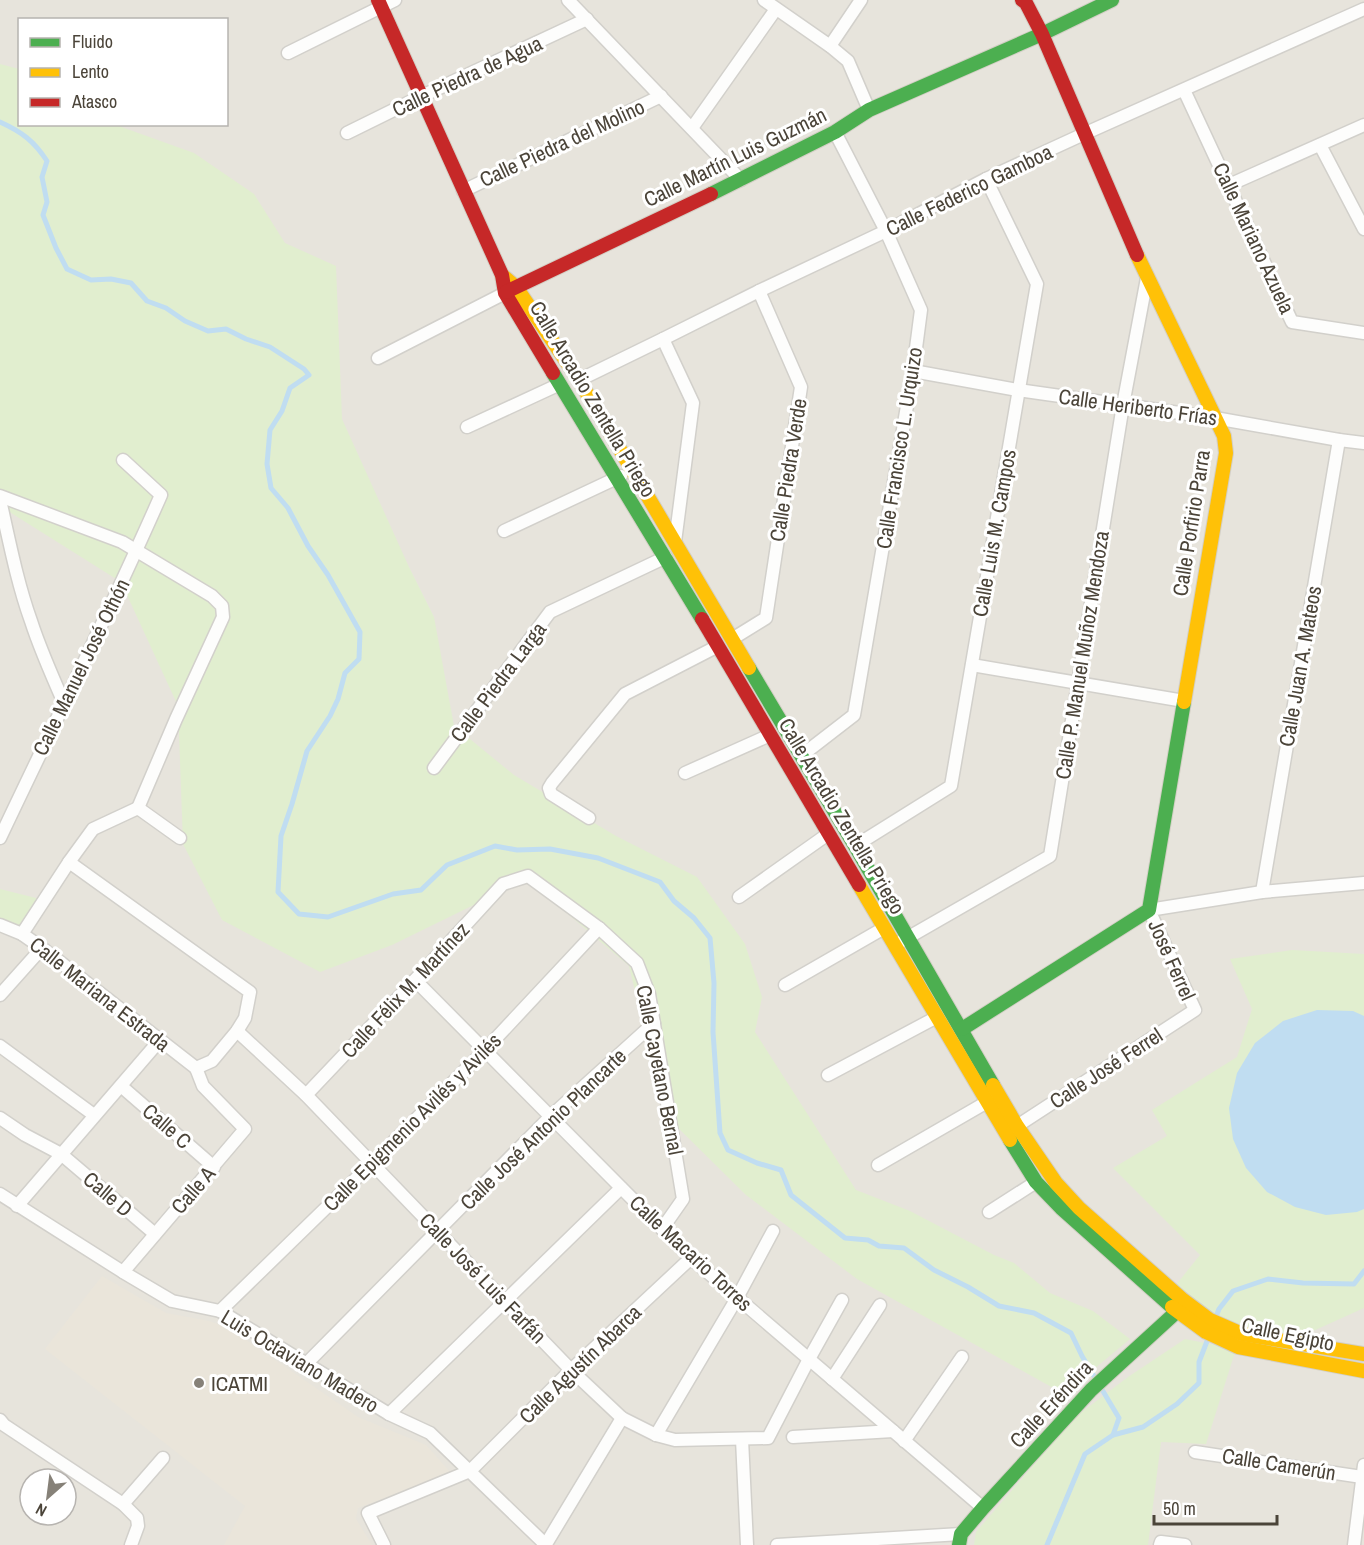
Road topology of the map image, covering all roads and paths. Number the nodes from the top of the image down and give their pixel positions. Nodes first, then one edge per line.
1 (395, 0) edge
2 (568, 0) edge
3 (764, 0) edge
4 (861, 0) edge
5 (1022, 0) edge
6 (1112, 0) edge
7 (380, 3) edge
8 (776, 9) junction
9 (1364, 9) edge
10 (587, 19) junction
11 (1042, 34) junction
12 (830, 46) junction
13 (288, 53) dead end
14 (1184, 90) junction
15 (422, 96) junction
16 (661, 96) junction
17 (869, 110) junction
18 (1364, 125) edge
19 (692, 128) junction
20 (836, 132) junction
21 (1086, 133) junction
22 (347, 134) dead end
23 (1320, 145) junction
24 (741, 180) junction
25 (986, 180) junction
26 (1229, 185) junction
27 (463, 191) junction
28 (1364, 229) edge
29 (886, 231) junction
30 (1147, 277) junction
31 (510, 290) junction
32 (759, 291) junction
33 (1364, 333) edge
34 (663, 339) junction
35 (378, 358) dead end
36 (913, 371) junction
37 (579, 380) junction
38 (560, 384) junction
39 (1018, 390) junction
40 (1123, 405) junction
41 (1215, 417) junction
42 (467, 427) dead end
43 (1339, 440) junction
44 (1364, 443) edge
45 (123, 460) dead end
46 (632, 470) junction
47 (616, 478) junction
48 (0, 498) edge
49 (504, 531) dead end
50 (675, 542) junction
51 (137, 552) junction
52 (666, 557) junction
53 (732, 639) junction
54 (718, 646) junction
55 (972, 665) junction
56 (1077, 682) junction
57 (1184, 701) junction
58 (64, 703) junction
59 (770, 735) junction
60 (801, 756) junction
61 (434, 768) dead end
62 (685, 773) dead end
63 (138, 808) junction
64 (589, 818) dead end
65 (828, 834) junction
66 (0, 838) edge
67 (180, 838) dead end
68 (855, 846) junction
69 (69, 862) junction
70 (1364, 883) edge
71 (503, 884) joint
72 (1262, 892) junction
73 (739, 897) dead end
74 (1149, 909) junction
75 (0, 925) edge
76 (599, 928) junction
77 (884, 928) junction
78 (22, 934) junction
79 (908, 937) junction
80 (894, 945) junction
81 (42, 948) junction
82 (415, 980) junction
83 (784, 985) dead end
84 (0, 995) edge
85 (1195, 1010) joint
86 (937, 1017) junction
87 (654, 1023) junction
88 (962, 1029) junction
89 (237, 1031) junction
90 (160, 1040) junction
91 (0, 1046) edge
92 (485, 1050) junction
93 (196, 1068) junction
94 (828, 1075) dead end
95 (121, 1086) junction
96 (306, 1095) junction
97 (987, 1102) junction
98 (94, 1115) junction
99 (551, 1116) junction
100 (0, 1118) edge
101 (1017, 1126) junction
102 (61, 1155) junction
103 (372, 1163) junction
104 (878, 1165) dead end
105 (214, 1167) junction
106 (1036, 1182) junction
107 (621, 1188) junction
108 (0, 1194) edge
109 (17, 1206) junction
110 (989, 1212) dead end
111 (662, 1229) junction
112 (437, 1231) junction
113 (772, 1232) dead end
114 (155, 1234) junction
115 (692, 1258) junction
116 (123, 1272) junction
117 (737, 1298) junction
118 (504, 1300) junction
119 (842, 1300) dead end
120 (1187, 1302) junction
121 (880, 1305) dead end
122 (220, 1311) junction
123 (1177, 1312) junction
124 (1208, 1326) junction
125 (1240, 1340) junction
126 (1364, 1354) edge
127 (962, 1357) dead end
128 (809, 1359) junction
129 (306, 1364) junction
130 (571, 1370) junction
131 (1364, 1371) edge
132 (832, 1379) junction
133 (389, 1414) junction
134 (622, 1418) junction
135 (0, 1420) edge
136 (893, 1431) junction
137 (656, 1435) junction
138 (793, 1437) dead end
139 (742, 1439) junction
140 (904, 1441) junction
141 (1195, 1452) dead end
142 (164, 1458) dead end
143 (470, 1471) junction
144 (1363, 1471) edge
145 (123, 1504) junction
146 (983, 1508) junction
147 (960, 1540) edge
148 (1161, 1544) edge
149 (130, 1545) edge
150 (384, 1545) edge
151 (546, 1545) edge
152 (747, 1545) edge
153 (777, 1545) edge
154 (1185, 1545) edge
155 (1354, 1545) edge

1 - 7 street
2 - 10 street
3 - 8 street
4 - 12 street
5 - 11 street, Calle Porfirio Parra
6 - 11 street, Calle Martín Luis Guzmán
7 - 13 street
7 - 15 street, Calle Arcadio Zentella Priego
8 - 12 street
8 - 19 street
9 - 14 street, Calle Federico Gamboa
10 - 15 street, Calle Piedra de Agua
10 - 16 street
11 - 17 street, Calle Martín Luis Guzmán
11 - 21 street, Calle Porfirio Parra
12 - 17 street
14 - 21 street, Calle Federico Gamboa
14 - 26 street, Calle Mariano Azuela
15 - 22 street, Calle Piedra de Agua
15 - 27 street, Calle Arcadio Zentella Priego
16 - 19 street
16 - 27 street, Calle Piedra del Molino
17 - 20 street, Calle Martín Luis Guzmán
18 - 23 street
19 - 24 street
20 - 24 street, Calle Martín Luis Guzmán
20 - 29 street, Calle Francisco L. Urquizo
21 - 25 street, Calle Federico Gamboa
21 - 30 street, Calle Porfirio Parra
23 - 26 street
23 - 28 street
24 - 31 street, Calle Martín Luis Guzmán
25 - 29 street, Calle Federico Gamboa
25 - 39 street, Calle Luis M. Campos
26 - 33 street, Calle Mariano Azuela
27 - 31 street, Calle Arcadio Zentella Priego
29 - 32 street, Calle Federico Gamboa
29 - 36 street, Calle Francisco L. Urquizo
30 - 40 street, Calle P. Manuel Muñoz Mendoza
30 - 41 street, Calle Porfirio Parra
31 - 35 street, Calle Martín Luis Guzmán
31 - 37 street, Calle Arcadio Zentella Priego
31 - 38 street, Calle Arcadio Zentella Priego
32 - 34 street, Calle Federico Gamboa
32 - 53 street, Calle Piedra Verde
34 - 37 street, Calle Federico Gamboa
34 - 50 street
36 - 39 street, Calle Heriberto Frías
36 - 60 street, Calle Francisco L. Urquizo
37 - 46 street, Calle Arcadio Zentella Priego
38 - 42 street
38 - 47 street, Calle Arcadio Zentella Priego
39 - 40 street, Calle Heriberto Frías
39 - 55 street, Calle Luis M. Campos
40 - 41 street, Calle Heriberto Frías
40 - 56 street, Calle P. Manuel Muñoz Mendoza
41 - 43 street, Calle Heriberto Frías
41 - 57 street, Calle Porfirio Parra
43 - 44 street, Calle Heriberto Frías
43 - 72 street, Calle Juan A. Mateos
45 - 51 street, Calle Manuel José Othón
46 - 47 street
46 - 50 street, Calle Arcadio Zentella Priego
47 - 49 street
47 - 52 street, Calle Arcadio Zentella Priego
48 - 51 street
48 - 58 street
50 - 53 street, Calle Arcadio Zentella Priego
51 - 58 street, Calle Manuel José Othón
51 - 63 street
52 - 54 street, Calle Arcadio Zentella Priego
52 - 61 street, Calle Piedra Larga
53 - 60 street, Calle Arcadio Zentella Priego
54 - 59 street, Calle Arcadio Zentella Priego
54 - 64 street
55 - 56 street
55 - 68 street, Calle Luis M. Campos
56 - 57 street
56 - 79 street, Calle P. Manuel Muñoz Mendoza
57 - 74 street, Calle Porfirio Parra
58 - 66 street, Calle Manuel José Othón
59 - 62 street
59 - 65 street, Calle Arcadio Zentella Priego
60 - 68 street, Calle Arcadio Zentella Priego
63 - 67 street
63 - 69 street
65 - 73 street
65 - 77 street, Calle Arcadio Zentella Priego
68 - 79 street, Calle Arcadio Zentella Priego
69 - 78 street
69 - 89 street
70 - 72 street
71 - 76 street, Calle Cayetano Bernal
71 - 82 street, Calle Félix M. Martínez
72 - 74 street
74 - 85 street, José Ferrel
74 - 88 street
75 - 78 street, Calle Mariana Estrada
76 - 87 street, Calle Cayetano Bernal
76 - 92 street, Calle Epigmenio Avilés y Avilés
77 - 80 street, Calle Arcadio Zentella Priego
77 - 83 street
78 - 81 street, Calle Mariana Estrada
79 - 80 street, Calle P. Manuel Muñoz Mendoza
79 - 88 street, Calle Arcadio Zentella Priego
80 - 86 street, Calle Arcadio Zentella Priego
81 - 84 street
81 - 90 street, Calle Mariana Estrada
82 - 92 street, Calle Macario Torres
82 - 96 street, Calle Félix M. Martínez
85 - 101 street, Calle José Ferrel
86 - 94 street
86 - 97 street, Calle Arcadio Zentella Priego
87 - 99 street, Calle José Antonio Plancarte
87 - 111 street, Calle Cayetano Bernal
88 - 101 street, Calle Arcadio Zentella Priego
89 - 93 street
89 - 96 street, Calle José Luis Farfán
90 - 93 street, Calle Mariana Estrada
90 - 95 street
91 - 98 street
92 - 99 street, Calle Macario Torres
92 - 103 street, Calle Epigmenio Avilés y Avilés
93 - 105 street, Calle A
95 - 98 street
95 - 105 street, Calle C
96 - 103 street, Calle José Luis Farfán
97 - 104 street
97 - 106 street, Calle Arcadio Zentella Priego
98 - 102 street
99 - 107 street, Calle Macario Torres
99 - 112 street, Calle José Antonio Plancarte
100 - 102 street, Calle D
101 - 120 street, Calle Arcadio Zentella Priego
102 - 109 street
102 - 114 street, Calle D
103 - 112 street, Calle José Luis Farfán
103 - 122 street, Calle Epigmenio Avilés y Avilés
105 - 114 street, Calle A
106 - 110 street
106 - 123 street, Calle Arcadio Zentella Priego
107 - 111 street, Calle Macario Torres
107 - 118 street
108 - 109 street, Luis Octaviano Madero
109 - 116 street, Luis Octaviano Madero
111 - 115 street, Calle Macario Torres
112 - 118 street, Calle José Luis Farfán
112 - 129 street, Calle José Antonio Plancarte
113 - 117 street
114 - 116 street, Calle A
115 - 117 street, Calle Macario Torres
115 - 130 street, Calle Agustín Abarca
116 - 122 street, Luis Octaviano Madero
117 - 128 street, Calle Macario Torres
117 - 137 street
118 - 130 street, Calle José Luis Farfán
118 - 133 street
119 - 128 street
120 - 123 street, Calle Eréndira
120 - 124 street, Calle Arcadio Zentella Priego
121 - 132 street
122 - 129 street, Luis Octaviano Madero
123 - 124 street, Calle Arcadio Zentella Priego
123 - 146 street, Calle Eréndira
124 - 125 street, Calle Egipto
125 - 126 street, Calle Egipto
125 - 131 street, Calle Egipto
127 - 140 street
128 - 132 street, Calle Macario Torres
128 - 139 street, Calle José Luis Farfán
129 - 133 street, Luis Octaviano Madero
130 - 134 street, Calle José Luis Farfán
130 - 143 street, Calle Agustín Abarca
132 - 136 street, Calle Macario Torres
133 - 143 street, Luis Octaviano Madero
134 - 137 street, Calle José Luis Farfán
134 - 151 street
135 - 145 street
136 - 138 street
136 - 140 street, Calle Macario Torres
137 - 139 street, Calle José Luis Farfán
139 - 152 street
140 - 146 street, Calle Macario Torres
141 - 144 street, Calle Camerún
142 - 145 street
143 - 150 street
143 - 151 street, Luis Octaviano Madero
144 - 155 street
145 - 149 street
146 - 147 street, Calle Eréndira
147 - 153 street
148 - 154 street

